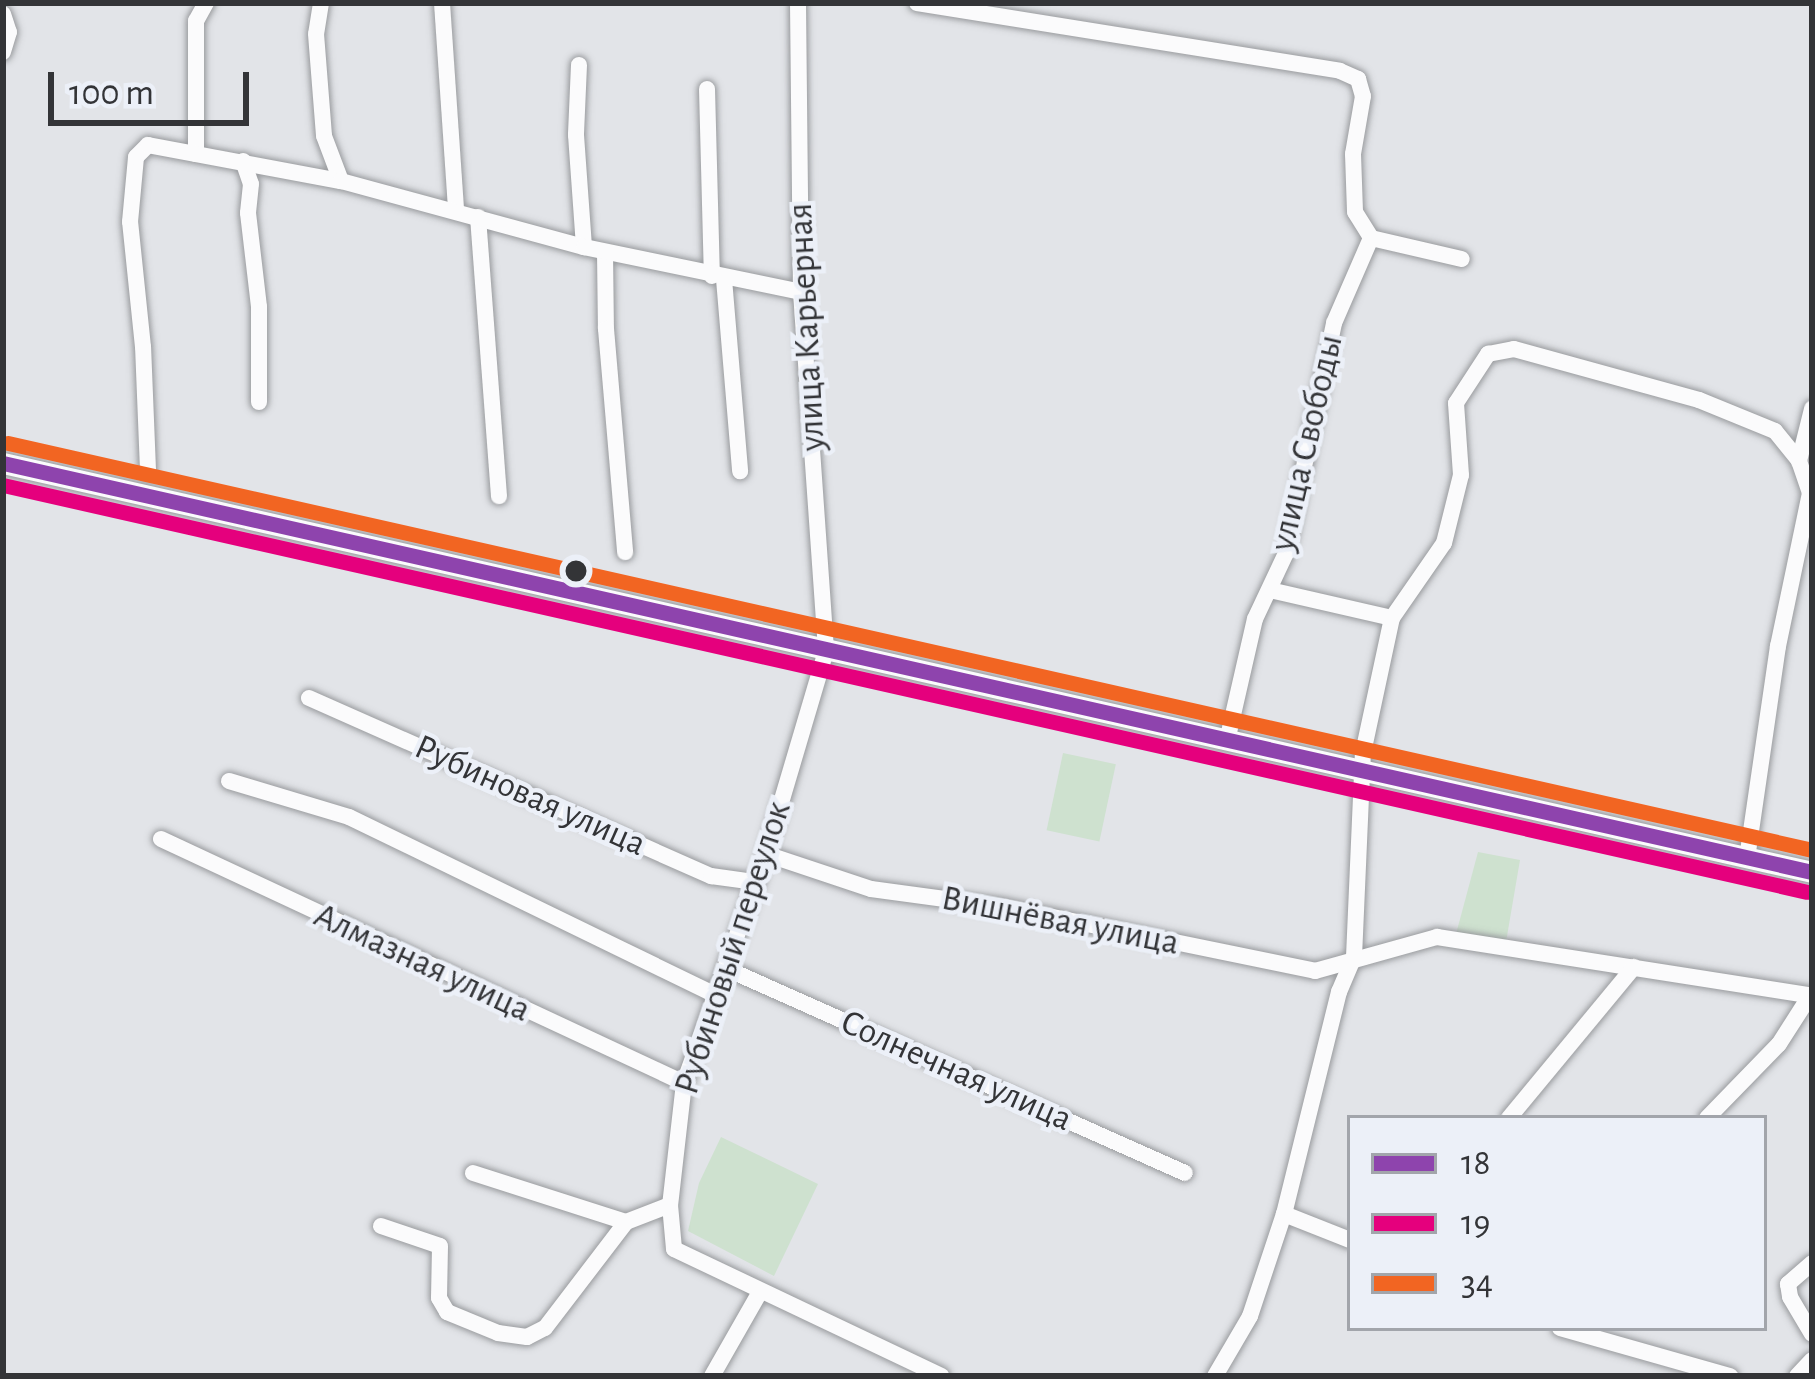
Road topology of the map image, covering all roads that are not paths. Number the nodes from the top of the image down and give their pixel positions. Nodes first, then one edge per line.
1 (206, 3) edge
2 (320, 3) edge
3 (442, 3) edge
4 (798, 3) edge
5 (917, 3) edge
6 (3, 14) edge
7 (3, 52) edge
8 (579, 65) dead end
9 (707, 89) dead end
10 (196, 154) junction
11 (243, 161) junction
12 (341, 181) junction
13 (456, 210) junction
14 (478, 217) junction
15 (1371, 238) junction
16 (584, 247) junction
17 (605, 252) junction
18 (1462, 259) dead end
19 (718, 278) junction
20 (801, 292) junction
21 (259, 402) dead end
22 (1812, 409) edge
23 (1799, 461) junction
24 (3, 464) edge
25 (148, 470) dead end
26 (740, 471) dead end
27 (1811, 493) edge
28 (499, 496) dead end
29 (625, 551) dead end
30 (1270, 590) junction
31 (1393, 618) junction
32 (826, 651) junction
33 (309, 698) dead end
34 (1227, 740) junction
35 (1363, 772) junction
36 (229, 781) dead end
37 (161, 839) dead end
38 (766, 854) junction
39 (1747, 858) junction
40 (1812, 872) edge
41 (754, 882) junction
42 (1354, 957) junction
43 (1634, 967) junction
44 (727, 969) junction
45 (716, 994) junction
46 (1810, 996) edge
47 (684, 1083) junction
48 (1511, 1115) edge
49 (1710, 1115) edge
50 (472, 1173) dead end
51 (1185, 1173) dead end
52 (670, 1205) junction
53 (1284, 1214) junction
54 (626, 1222) junction
55 (381, 1226) dead end
56 (1347, 1239) edge
57 (1812, 1263) edge
58 (760, 1292) junction
59 (1571, 1331) edge
60 (1812, 1334) edge
61 (1812, 1360) edge
62 (712, 1376) edge
63 (941, 1376) edge
64 (1215, 1376) edge
65 (1730, 1376) edge
66 (1798, 1376) edge

1 - 10 street
2 - 12 street
3 - 13 street
4 - 20 street, улица Карьерная
5 - 15 street
6 - 7 street
8 - 16 street
9 - 19 street
10 - 11 street
10 - 25 street
11 - 12 street
11 - 21 street
12 - 13 street
13 - 14 street
14 - 16 street
14 - 28 street
15 - 18 street
15 - 30 street, улица Свободы
16 - 17 street
17 - 19 street
17 - 29 street
19 - 20 street
19 - 26 street
20 - 32 street, улица Карьерная
22 - 23 street
23 - 27 street
23 - 31 street
24 - 32 main road
27 - 39 street
30 - 31 street
30 - 34 street, улица Свободы
31 - 35 street
32 - 34 main road
32 - 38 street, Рубиновый переулок
33 - 41 street, Рубиновая улица
34 - 35 main road
35 - 39 main road
35 - 42 street
36 - 45 street
37 - 47 street, Алмазная улица
38 - 41 street, Рубиновый переулок
38 - 42 street, Вишнёвая улица
39 - 40 main road
41 - 44 street, Рубиновый переулок
42 - 43 street, Вишнёвая улица
42 - 53 street
43 - 46 street, Вишнёвая улица
43 - 48 street
44 - 45 street, Рубиновый переулок
44 - 51 street, Солнечная улица
45 - 47 street, Рубиновый переулок
46 - 49 street
47 - 52 street, Рубиновый переулок
50 - 54 street
52 - 54 street
52 - 58 street, Рубиновый переулок
53 - 56 street
53 - 64 street
54 - 55 street
57 - 60 street
58 - 62 street
58 - 63 street
59 - 65 street
61 - 66 street

